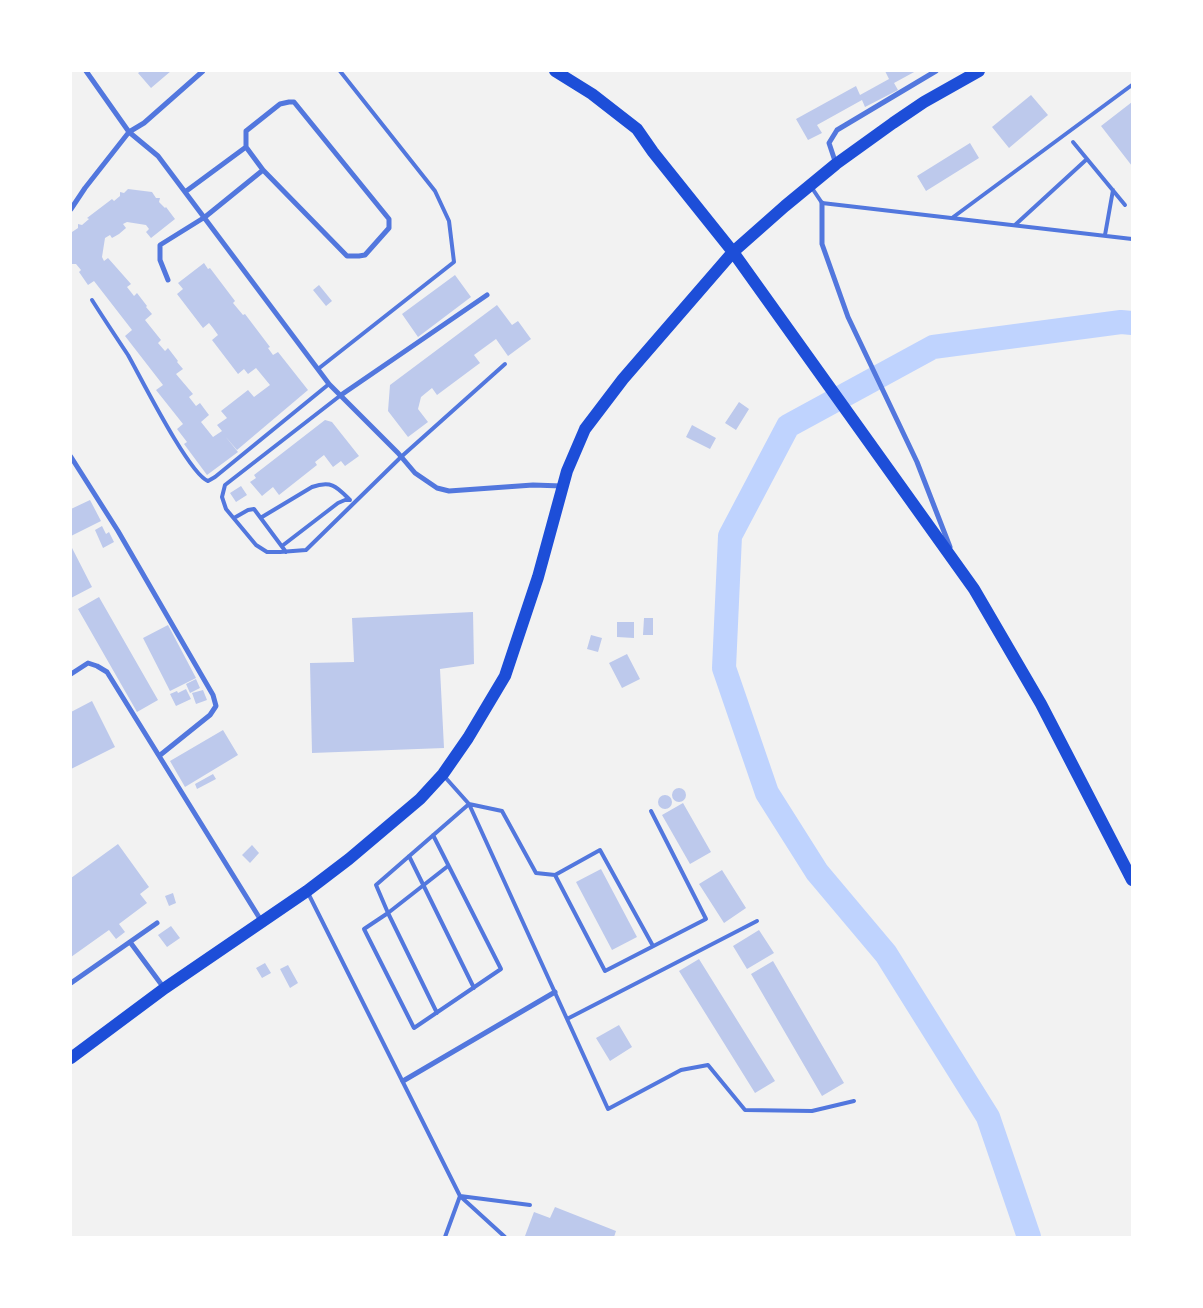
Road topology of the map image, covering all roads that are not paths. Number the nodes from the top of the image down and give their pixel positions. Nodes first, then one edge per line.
1 (86, 71) edge
2 (203, 71) edge
3 (340, 71) edge
4 (555, 71) edge
5 (936, 71) edge
6 (979, 71) edge
7 (1132, 85) edge
8 (129, 132) junction
9 (1073, 142) dead end
10 (246, 148) junction
11 (1087, 159) junction
12 (836, 164) junction
13 (263, 170) junction
14 (811, 186) junction
15 (1113, 190) junction
16 (185, 192) junction
17 (822, 203) junction
18 (1125, 206) dead end
19 (71, 210) edge
20 (205, 217) junction
21 (952, 218) junction
22 (1014, 225) junction
23 (1105, 236) junction
24 (1132, 239) edge
25 (733, 252) junction
26 (168, 280) dead end
27 (487, 295) dead end
28 (92, 300) dead end
29 (505, 364) dead end
30 (318, 369) junction
31 (330, 384) junction
32 (341, 395) junction
33 (71, 457) edge
34 (401, 457) junction
35 (563, 486) junction
36 (352, 502) junction
37 (262, 517) junction
38 (234, 518) junction
39 (282, 546) junction
40 (286, 552) junction
41 (958, 566) junction
42 (71, 674) edge
43 (159, 756) junction
44 (443, 774) junction
45 (470, 804) junction
46 (652, 811) dead end
47 (433, 835) junction
48 (409, 856) junction
49 (448, 866) junction
50 (555, 875) junction
51 (1132, 880) edge
52 (423, 885) junction
53 (307, 891) junction
54 (388, 913) junction
55 (757, 921) dead end
56 (157, 923) dead end
57 (263, 923) junction
58 (130, 942) junction
59 (653, 946) junction
60 (71, 983) edge
61 (165, 988) junction
62 (474, 988) junction
63 (555, 992) junction
64 (437, 1013) junction
65 (567, 1019) junction
66 (71, 1058) edge
67 (403, 1081) junction
68 (854, 1101) dead end
69 (460, 1196) junction
70 (530, 1205) dead end
71 (445, 1237) edge
72 (505, 1237) edge

1 - 8 street
2 - 8 street
3 - 30 lane
4 - 25 main road
5 - 12 street
6 - 12 main road
7 - 21 lane
8 - 16 street
8 - 19 street
9 - 11 lane
10 - 13 street
10 - 13 street
10 - 16 street
11 - 15 lane
11 - 22 lane
12 - 14 main road
13 - 20 street
14 - 17 lane
14 - 25 main road
15 - 18 lane
15 - 23 lane
16 - 20 street
17 - 21 lane
17 - 41 street
20 - 26 street
20 - 30 street
21 - 22 lane
22 - 23 lane
23 - 24 lane
25 - 35 main road
25 - 41 main road
27 - 32 street
28 - 31 lane
29 - 34 lane
30 - 31 street
31 - 32 street
32 - 34 street
32 - 38 lane
33 - 43 street
34 - 35 street
34 - 36 lane
35 - 44 main road
36 - 37 lane
36 - 39 lane
36 - 40 lane
37 - 38 lane
37 - 39 lane
38 - 40 lane
39 - 40 lane
41 - 51 main road
42 - 43 street
43 - 57 street
44 - 45 lane
44 - 53 main road
45 - 47 lane
45 - 50 lane
45 - 63 lane
46 - 59 lane
47 - 48 lane
47 - 49 lane
48 - 52 lane
48 - 54 lane
49 - 52 lane
49 - 62 lane
50 - 59 lane
50 - 59 lane
52 - 54 lane
52 - 62 lane
53 - 57 main road
53 - 67 lane
54 - 64 lane
54 - 64 lane
55 - 65 lane
56 - 58 street
57 - 61 main road
58 - 60 street
58 - 61 street
61 - 66 main road
62 - 64 lane
63 - 65 lane
63 - 67 street
65 - 68 lane
67 - 69 lane
69 - 70 lane
69 - 71 lane
69 - 72 lane

